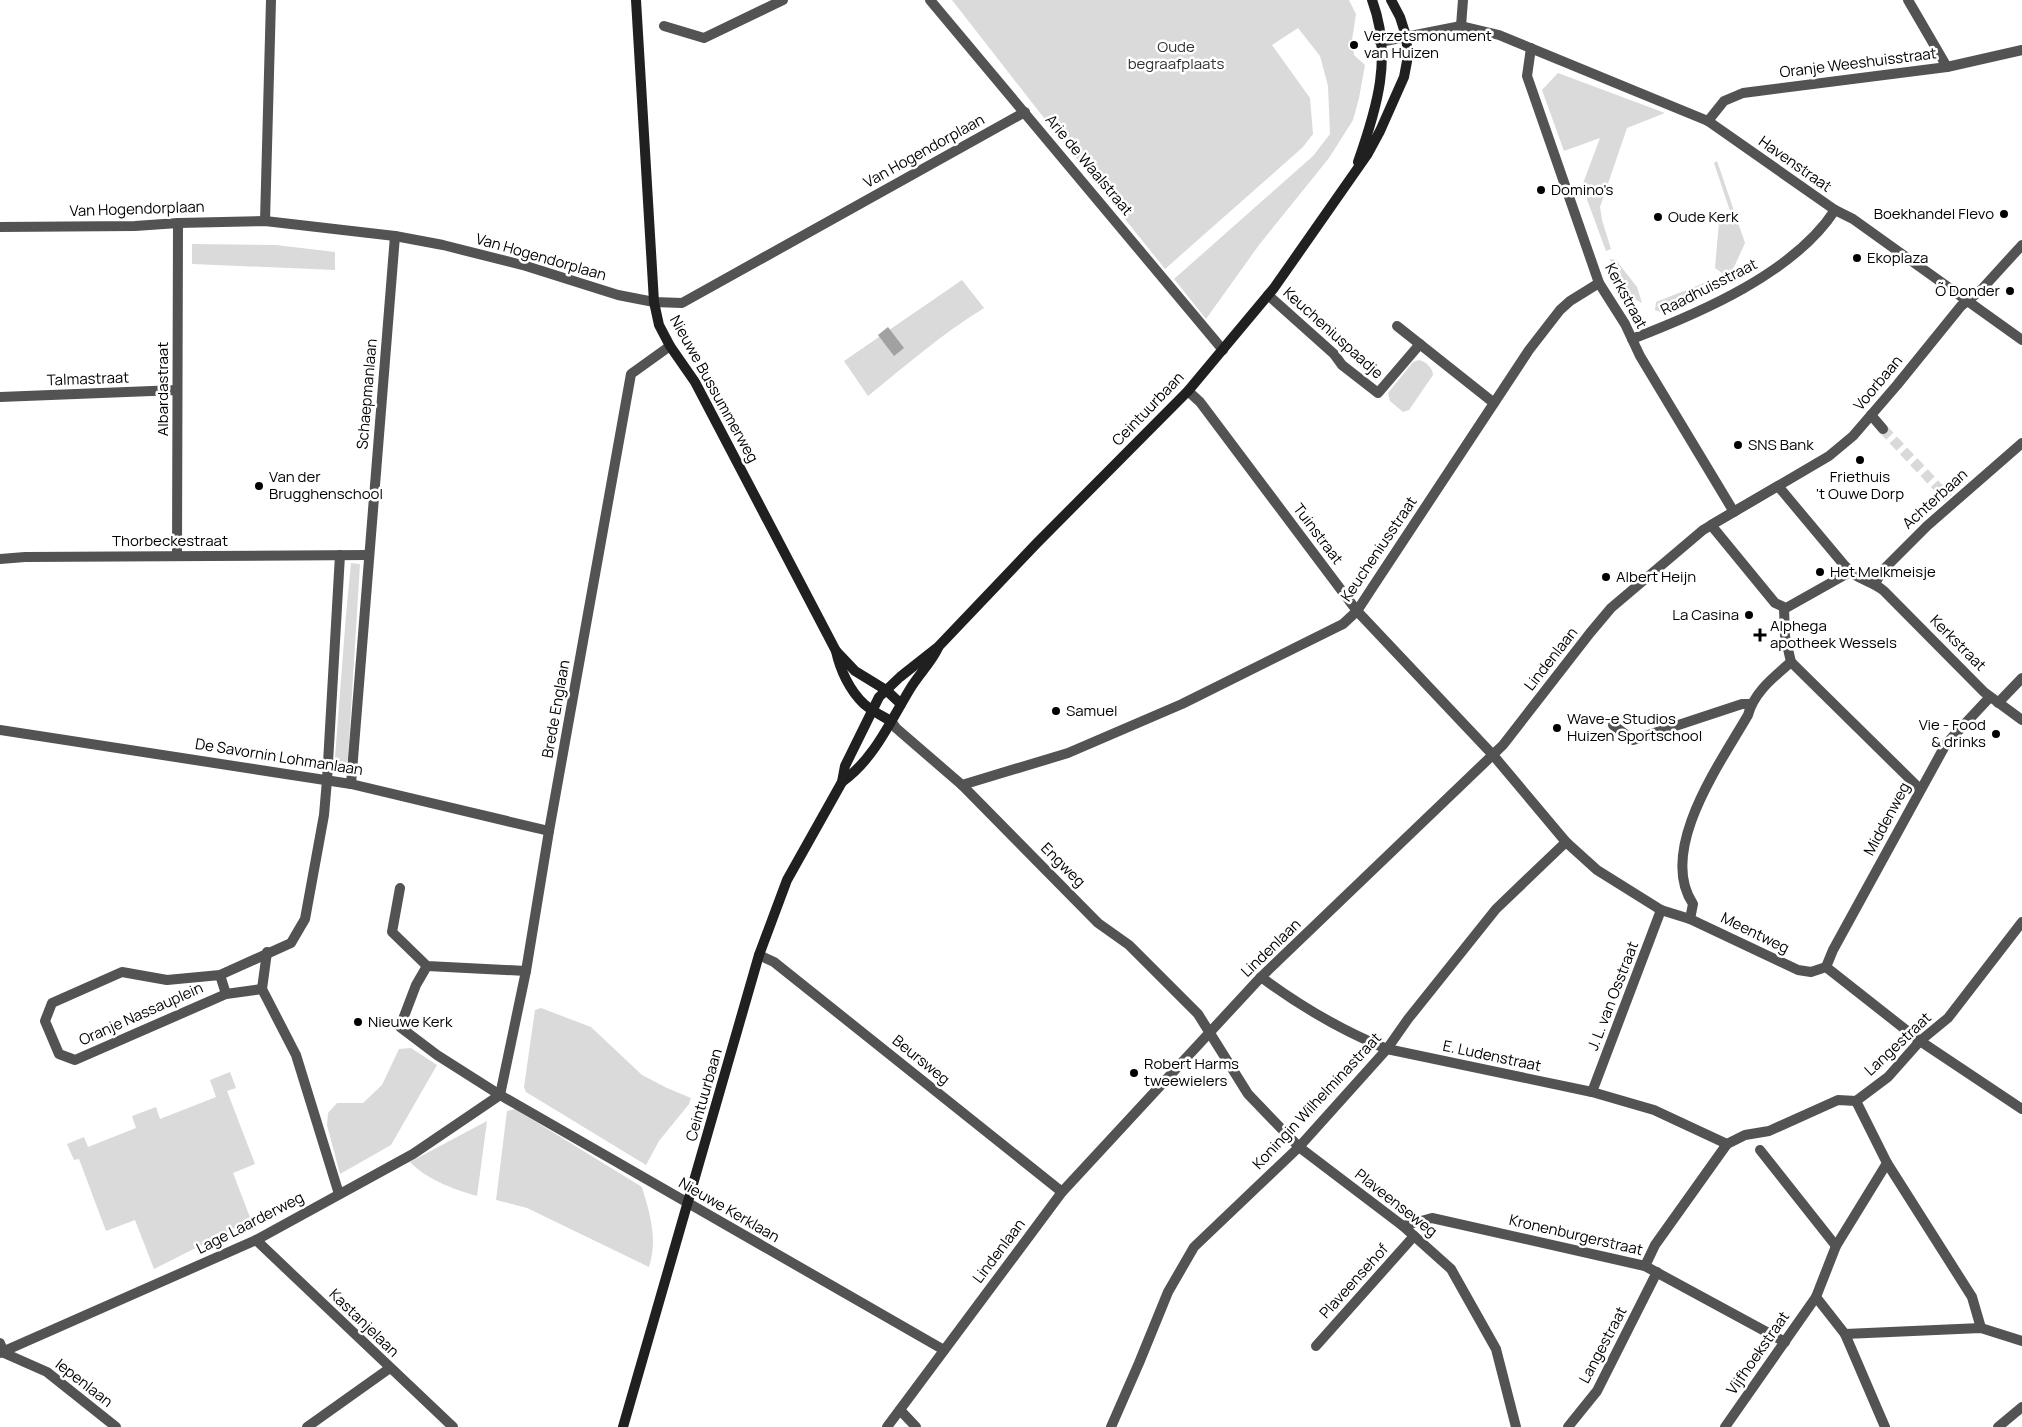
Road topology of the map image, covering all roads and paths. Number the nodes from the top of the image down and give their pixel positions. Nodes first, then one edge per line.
1 (271, 0) edge
2 (636, 0) edge
3 (784, 0) edge
4 (930, 0) edge
5 (1372, 0) edge
6 (1392, 0) edge
7 (1463, 0) edge
8 (1908, 0) edge
9 (664, 26) dead end
10 (1461, 26) junction
11 (1406, 36) junction
12 (1380, 42) junction
13 (1531, 48) junction
14 (2022, 50) edge
15 (1947, 67) junction
16 (1025, 112) junction
17 (1708, 122) junction
18 (1354, 172) junction
19 (1835, 210) junction
20 (265, 221) junction
21 (178, 223) junction
22 (0, 226) edge
23 (395, 236) junction
24 (2022, 245) edge
25 (1600, 283) junction
26 (1268, 295) junction
27 (1968, 300) junction
28 (654, 302) junction
29 (1397, 326) dead end
30 (1632, 339) junction
31 (2022, 340) edge
32 (1420, 344) junction
33 (670, 346) junction
34 (1223, 350) junction
35 (177, 390) junction
36 (1188, 391) junction
37 (0, 397) edge
38 (1494, 403) junction
39 (1871, 415) junction
40 (1883, 429) tunnel mouth
41 (2022, 443) edge
42 (1778, 486) junction
43 (1734, 512) junction
44 (1711, 525) junction
45 (340, 555) junction
46 (369, 555) junction
47 (177, 556) junction
48 (0, 560) edge
49 (1850, 572) junction
50 (1875, 584) junction
51 (1784, 608) junction
52 (1357, 611) junction
53 (938, 647) junction
54 (836, 651) junction
55 (1791, 662) junction
56 (2022, 678) edge
57 (886, 690) junction
58 (1994, 700) junction
59 (901, 704) junction
60 (1751, 704) junction
61 (872, 710) junction
62 (2022, 720) edge
63 (891, 721) junction
64 (1613, 725) dead end
65 (0, 730) edge
66 (1493, 755) junction
67 (328, 780) junction
68 (842, 782) junction
69 (351, 784) junction
70 (962, 785) junction
71 (1920, 789) junction
72 (549, 831) junction
73 (1566, 842) junction
74 (400, 888) dead end
75 (1661, 910) junction
76 (1690, 919) junction
77 (2022, 922) edge
78 (267, 952) junction
79 (759, 955) junction
80 (427, 966) junction
81 (1826, 968) junction
82 (526, 971) junction
83 (220, 975) junction
84 (1261, 978) junction
85 (262, 989) junction
86 (226, 994) junction
87 (1209, 1033) junction
88 (1920, 1041) junction
89 (1387, 1049) junction
90 (1592, 1092) junction
91 (500, 1095) junction
92 (1856, 1100) junction
93 (2022, 1109) edge
94 (1727, 1144) junction
95 (1299, 1148) junction
96 (1760, 1150) dead end
97 (1887, 1163) junction
98 (1062, 1192) junction
99 (339, 1194) junction
100 (688, 1203) junction
101 (1403, 1226) junction
102 (1414, 1236) junction
103 (256, 1240) junction
104 (1836, 1246) junction
105 (1645, 1266) junction
106 (1657, 1272) junction
107 (1816, 1297) junction
108 (1981, 1328) junction
109 (1845, 1334) junction
110 (2022, 1341) edge
111 (1785, 1342) junction
112 (0, 1343) edge
113 (1316, 1346) dead end
114 (944, 1350) junction
115 (2, 1353) edge
116 (390, 1368) junction
117 (2022, 1406) edge
118 (900, 1410) junction
119 (116, 1427) edge
120 (307, 1427) edge
121 (453, 1427) edge
122 (623, 1427) edge
123 (887, 1427) edge
124 (916, 1427) edge
125 (1110, 1427) edge
126 (1516, 1427) edge
127 (1568, 1427) edge
128 (1725, 1427) edge
129 (1885, 1427) edge
130 (1998, 1427) edge

1 - 20 street
2 - 28 main road, Nieuwe Bussummerweg
3 - 9 street
4 - 16 street, Arie de Waalstraat
5 - 12 main road, Ceintuurbaan
6 - 11 main road, Ceintuurbaan
7 - 10 street
8 - 15 street
10 - 11 street
10 - 13 street, Havenstraat
11 - 12 street
11 - 18 main road, Ceintuurbaan
12 - 18 main road, Ceintuurbaan
13 - 17 street, Havenstraat
13 - 25 street, Kerkstraat
14 - 15 street, Oranje Weeshuisstraat
15 - 17 street, Oranje Weeshuisstraat
16 - 28 street, Van Hogendorplaan
16 - 34 street, Arie de Waalstraat
17 - 19 street, Havenstraat
18 - 26 main road, Ceintuurbaan
19 - 27 street, Havenstraat
19 - 30 street, Raadhuisstraat
20 - 21 street, Van Hogendorplaan
20 - 23 street, Van Hogendorplaan
21 - 22 street, Van Hogendorplaan
21 - 35 street, Albardastraat
23 - 28 street, Van Hogendorplaan
23 - 46 street, Schaepmanlaan
24 - 27 street, Voorbaan
25 - 30 street, Kerkstraat
25 - 38 street, Keucheniusstraat
26 - 32 street, Keucheniuspaadje
26 - 34 main road, Ceintuurbaan
27 - 31 street, Havenstraat
27 - 39 street, Voorbaan
28 - 33 main road, Nieuwe Bussummerweg
29 - 32 street
30 - 43 street, Kerkstraat
32 - 38 street
33 - 54 main road, Nieuwe Bussummerweg
33 - 72 street, Brede Englaan
34 - 36 main road, Ceintuurbaan
35 - 37 street, Talmastraat
35 - 47 street, Albardastraat
36 - 52 street, Tuinstraat
36 - 53 main road, Ceintuurbaan
38 - 52 street, Keucheniusstraat
39 - 40 street
39 - 42 street, Voorbaan
41 - 50 street, Achterbaan
42 - 43 street, Voorbaan
42 - 49 street
43 - 44 street, Lindenlaan
44 - 51 street
44 - 66 street, Lindenlaan
45 - 46 street
45 - 47 street, Thorbeckestraat
45 - 67 street
46 - 69 street, Schaepmanlaan
47 - 48 street, Thorbeckestraat
49 - 50 street, Kerkstraat
49 - 51 street
50 - 58 street, Kerkstraat
51 - 55 street
52 - 66 street, Tuinstraat
52 - 70 street, Keucheniusstraat
53 - 57 main road, Ceintuurbaan
53 - 59 main road, Ceintuurbaan
54 - 57 main road, Nieuwe Bussummerweg
54 - 61 main road, Nieuwe Bussummerweg
55 - 60 street
55 - 71 street
56 - 58 street, Middenweg
57 - 59 main road, Nieuwe Bussummerweg
57 - 61 main road, Ceintuurbaan
58 - 62 street, Kerkstraat
58 - 71 street, Middenweg
59 - 63 main road, Ceintuurbaan
60 - 64 street
60 - 76 street
61 - 63 main road, Nieuwe Bussummerweg
61 - 68 main road, Ceintuurbaan
63 - 68 main road, Ceintuurbaan
63 - 70 street, Engweg
65 - 67 street, De Savornin Lohmanlaan
66 - 73 street, Meentweg
66 - 84 street, Lindenlaan
67 - 69 street, De Savornin Lohmanlaan
67 - 78 street, Oranje Nassauplein
68 - 79 main road, Ceintuurbaan
69 - 72 street, De Savornin Lohmanlaan
70 - 87 street, Engweg
71 - 81 street, Middenweg
72 - 82 street, Brede Englaan
73 - 75 street, Meentweg
73 - 89 street, Koningin Wilhelminastraat
74 - 80 street
75 - 76 street, Meentweg
75 - 90 street, J. L. van Osstraat
76 - 81 street, Meentweg
77 - 88 street, Langestraat
78 - 83 street, Oranje Nassauplein
78 - 85 street
79 - 98 street, Beursweg
79 - 100 main road, Ceintuurbaan
80 - 82 street
80 - 91 street, Nieuwe Kerklaan
81 - 88 street
82 - 91 street, Brede Englaan
83 - 86 street, Oranje Nassauplein
83 - 86 street, Oranje Nassauplein
84 - 87 street, Lindenlaan
84 - 89 street, E. Ludenstraat
85 - 86 street, Oranje Nassauplein
85 - 99 street
87 - 95 street, Plaveenseweg
87 - 98 street, Lindenlaan
88 - 92 street, Langestraat
88 - 93 street
89 - 90 street, E. Ludenstraat
89 - 95 street, Koningin Wilhelminastraat
90 - 94 street, E. Ludenstraat
91 - 99 street, Lage Laarderweg
91 - 100 street, Nieuwe Kerklaan
92 - 94 street
92 - 97 street
94 - 105 street
95 - 101 street, Plaveenseweg
95 - 125 street, Koningin Wilhelminastraat
96 - 104 street
97 - 104 street
97 - 108 street
98 - 114 street, Lindenlaan
99 - 103 street, Lage Laarderweg
100 - 114 street, Nieuwe Kerklaan
100 - 122 main road, Ceintuurbaan
101 - 102 street, Plaveenseweg
101 - 105 street, Kronenburgerstraat
102 - 113 street, Plaveensehof
102 - 126 street, Plaveenseweg
103 - 115 street, Lage Laarderweg
103 - 116 street, Kastanjelaan
104 - 107 street
105 - 106 street, Kronenburgerstraat
106 - 111 street, Kronenburgerstraat
106 - 127 street, Langestraat
107 - 109 street
107 - 111 street, Vijfhoekstraat
108 - 109 street
108 - 110 street
109 - 129 street
111 - 128 street, Vijfhoekstraat
112 - 115 street
114 - 118 street, Lindenlaan
115 - 119 street, Iepenlaan
116 - 120 street
116 - 121 street, Kastanjelaan
117 - 130 street
118 - 123 street, Lindenlaan
118 - 124 street

